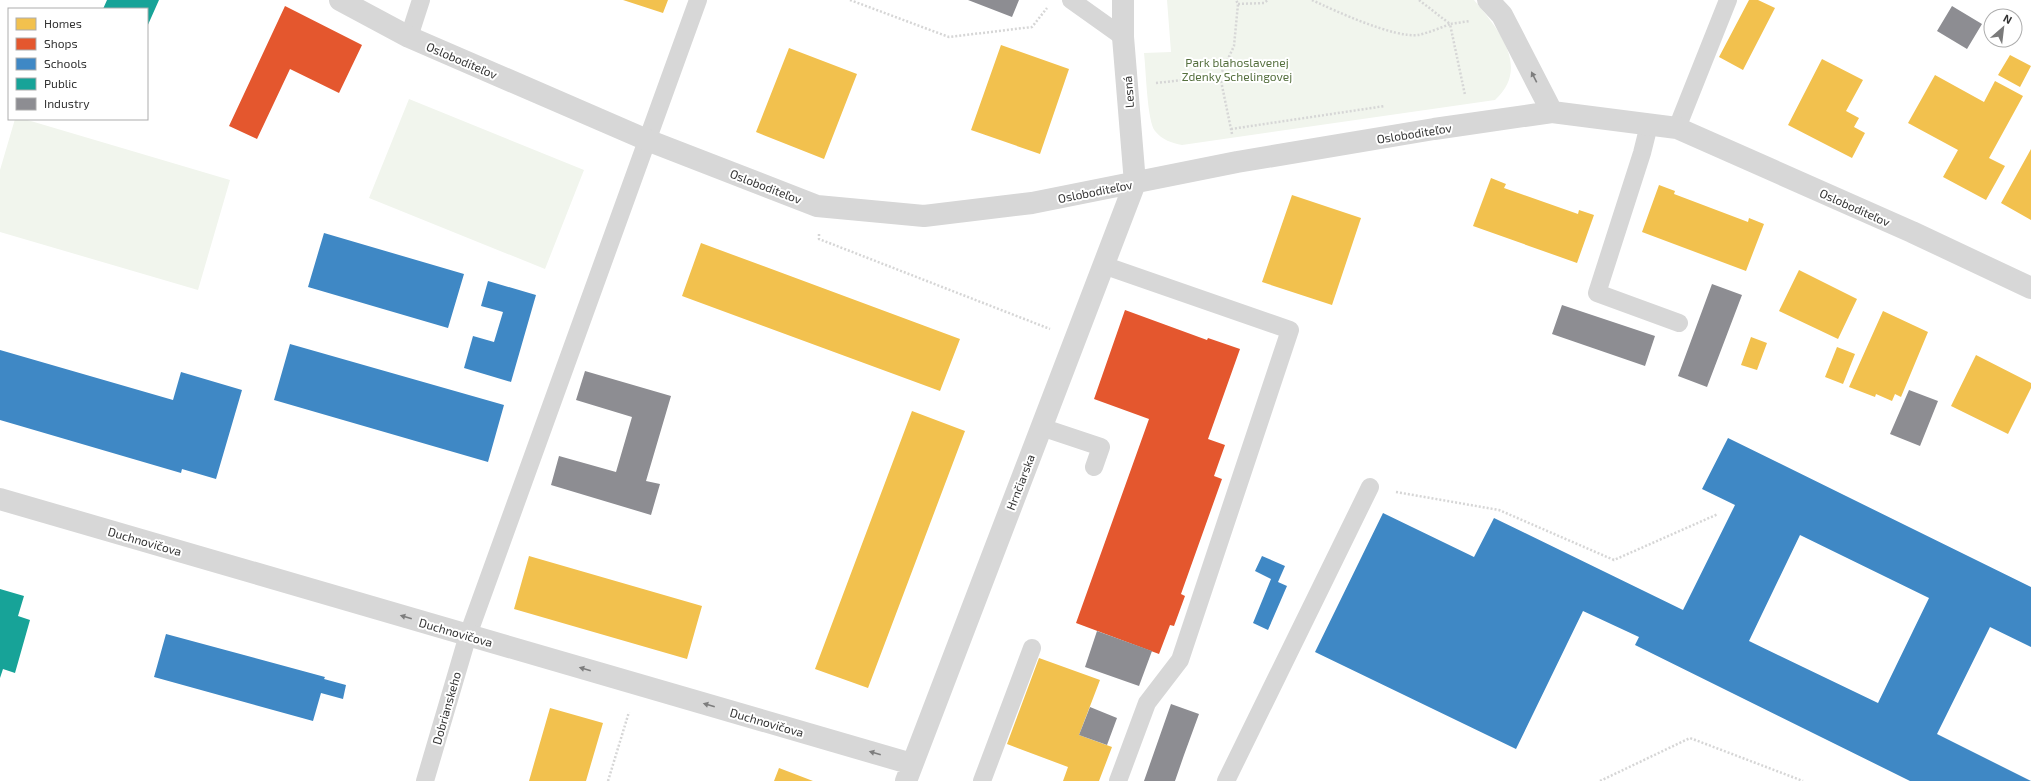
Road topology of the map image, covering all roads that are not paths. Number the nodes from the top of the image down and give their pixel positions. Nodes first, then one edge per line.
1 (340, 0) edge
2 (421, 0) edge
3 (698, 0) edge
4 (1071, 0) edge
5 (1123, 0) edge
6 (1728, 0) edge
7 (1495, 8) edge
8 (409, 37) junction
9 (1123, 37) junction
10 (1552, 112) junction
11 (1649, 125) junction
12 (1677, 128) junction
13 (647, 140) junction
14 (1135, 183) junction
15 (1103, 265) junction
16 (2031, 288) edge
17 (1679, 323) dead end
18 (1041, 427) junction
19 (1094, 467) dead end
20 (1370, 487) road end
21 (0, 499) edge
22 (468, 635) junction
23 (1032, 648) dead end
24 (909, 773) edge
25 (425, 781) edge
26 (982, 781) edge
27 (1118, 781) edge
28 (1226, 781) edge

1 - 8 street, Osloboditeľov
2 - 8 lane
3 - 13 lane
4 - 9 lane
5 - 9 street, Lesná
6 - 12 lane
10 -> 7 street
8 - 13 street, Osloboditeľov
9 - 14 street, Lesná
10 - 11 street, Osloboditeľov
10 - 14 street, Osloboditeľov
11 - 12 street, Osloboditeľov
11 - 17 lane
12 - 16 street, Osloboditeľov
13 - 14 street, Osloboditeľov
13 - 22 lane, Dobrianskeho
14 - 15 street, Hrnčiarska
15 - 18 street, Hrnčiarska
15 - 27 lane
18 - 19 lane
18 - 24 street, Hrnčiarska
20 - 28 lane
22 -> 21 street, Duchnovičova
24 -> 22 street, Duchnovičova
22 - 25 lane, Dobrianskeho
23 - 26 lane

